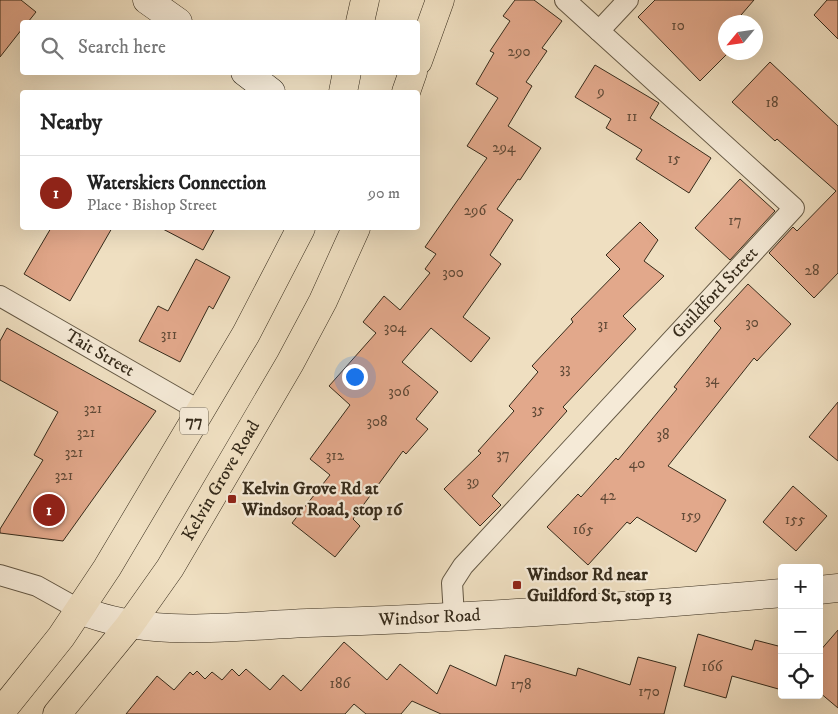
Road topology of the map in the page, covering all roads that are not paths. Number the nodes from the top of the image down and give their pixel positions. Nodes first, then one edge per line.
1 (147, 0) edge
2 (365, 0) edge
3 (440, 0) edge
4 (565, 0) edge
5 (628, 0) edge
6 (175, 20) edge
7 (360, 20) edge
8 (599, 30) junction
9 (420, 55) edge
10 (249, 75) edge
11 (346, 75) edge
12 (412, 75) edge
13 (269, 90) edge
14 (342, 90) edge
15 (407, 90) edge
16 (300, 230) edge
17 (355, 230) edge
18 (0, 296) edge
19 (200, 411) junction
20 (0, 575) edge
21 (838, 588) edge
22 (823, 590) edge
23 (778, 593) edge
24 (80, 610) junction
25 (454, 616) junction
26 (129, 626) junction
27 (0, 713) edge
28 (57, 714) edge

1 - 6 main road
2 - 7 main road
3 - 9 main road
4 - 8 street, Guildford Street
5 - 8 street
8 - 25 street, Guildford Street
10 - 13 main road
11 - 14 main road
12 - 15 main road
16 - 19 main road, 77
17 - 26 main road, Kelvin Grove Road
18 - 19 street, Tait Street
19 - 24 main road, 77
20 - 24 street
21 - 22 main road
23 - 25 main road, Windsor Road
24 - 26 main road, Windsor Road
24 - 27 main road, 77
25 - 26 main road, Windsor Road
26 - 28 main road, Kelvin Grove Road

